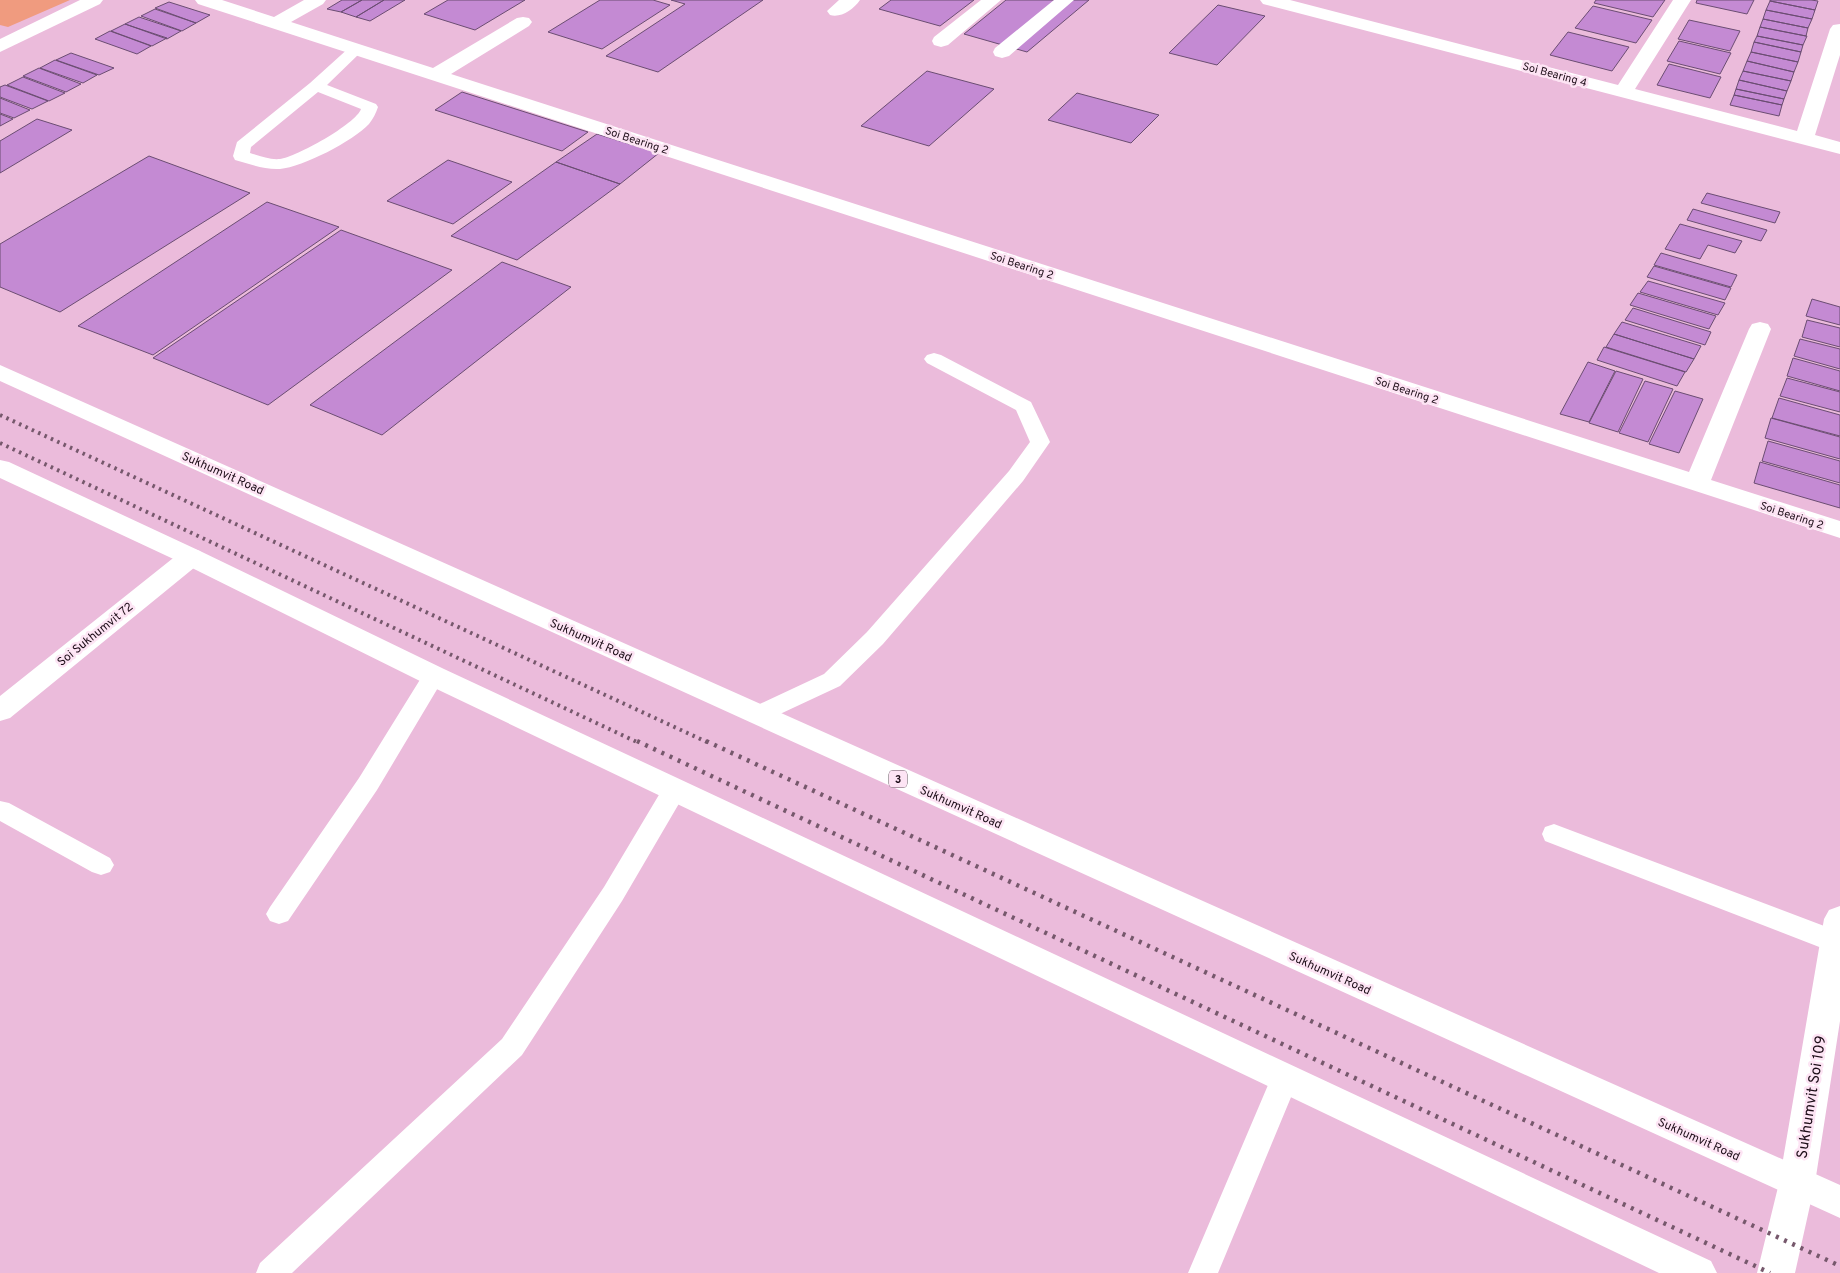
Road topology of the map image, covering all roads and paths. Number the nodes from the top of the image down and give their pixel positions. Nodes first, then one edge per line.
1 (94, 0) edge
2 (204, 0) edge
3 (317, 0) edge
4 (851, 0) edge
5 (992, 0) edge
6 (1065, 0) edge
7 (1269, 0) edge
8 (1682, 0) edge
9 (836, 11) dead end
10 (523, 22) dead end
11 (276, 23) junction
12 (1839, 29) edge
13 (940, 41) dead end
14 (0, 46) edge
15 (356, 49) junction
16 (1002, 52) dead end
17 (434, 75) junction
18 (316, 86) junction
19 (1623, 92) junction
20 (1804, 139) junction
21 (1840, 148) edge
22 (1760, 329) dead end
23 (934, 359) dead end
24 (0, 372) edge
25 (0, 468) edge
26 (1697, 484) junction
27 (1840, 530) edge
28 (191, 557) junction
29 (434, 676) junction
30 (0, 711) edge
31 (757, 715) junction
32 (675, 789) junction
33 (0, 810) edge
34 (1554, 834) dead end
35 (101, 865) dead end
36 (279, 914) dead end
37 (1838, 931) edge
38 (1285, 1078) junction
39 (1797, 1183) junction
40 (1840, 1202) edge
41 (271, 1273) edge
42 (1203, 1273) edge
43 (1698, 1273) edge
44 (1776, 1273) edge

1 - 14 main road
2 - 11 main road, Soi Bearing 2
3 - 11 main road
4 - 9 main road
5 - 13 main road
6 - 16 main road
7 - 19 main road, Soi Bearing 4
8 - 19 main road
10 - 17 main road
11 - 15 main road, Soi Bearing 2
12 - 20 main road
15 - 17 main road, Soi Bearing 2
15 - 18 lane
17 - 26 main road, Soi Bearing 2
18 - 18 lane
19 - 20 main road, Soi Bearing 4
20 - 21 main road, Soi Bearing 4
22 - 26 main road
23 - 31 lane
24 - 31 main road, Sukhumvit Road / 3
25 - 28 main road
26 - 27 main road, Soi Bearing 2
28 - 29 main road
28 - 30 main road, Soi Sukhumvit 72
29 - 32 main road
29 - 36 lane
31 - 39 main road, Sukhumvit Road / 3
32 - 38 main road
32 - 41 lane
33 - 35 lane
34 - 37 lane
37 - 39 main road, Sukhumvit Soi 109
38 - 42 lane
38 - 43 main road
39 - 40 main road, Sukhumvit Road / 3
39 - 44 main road, Sukhumvit Soi 109

